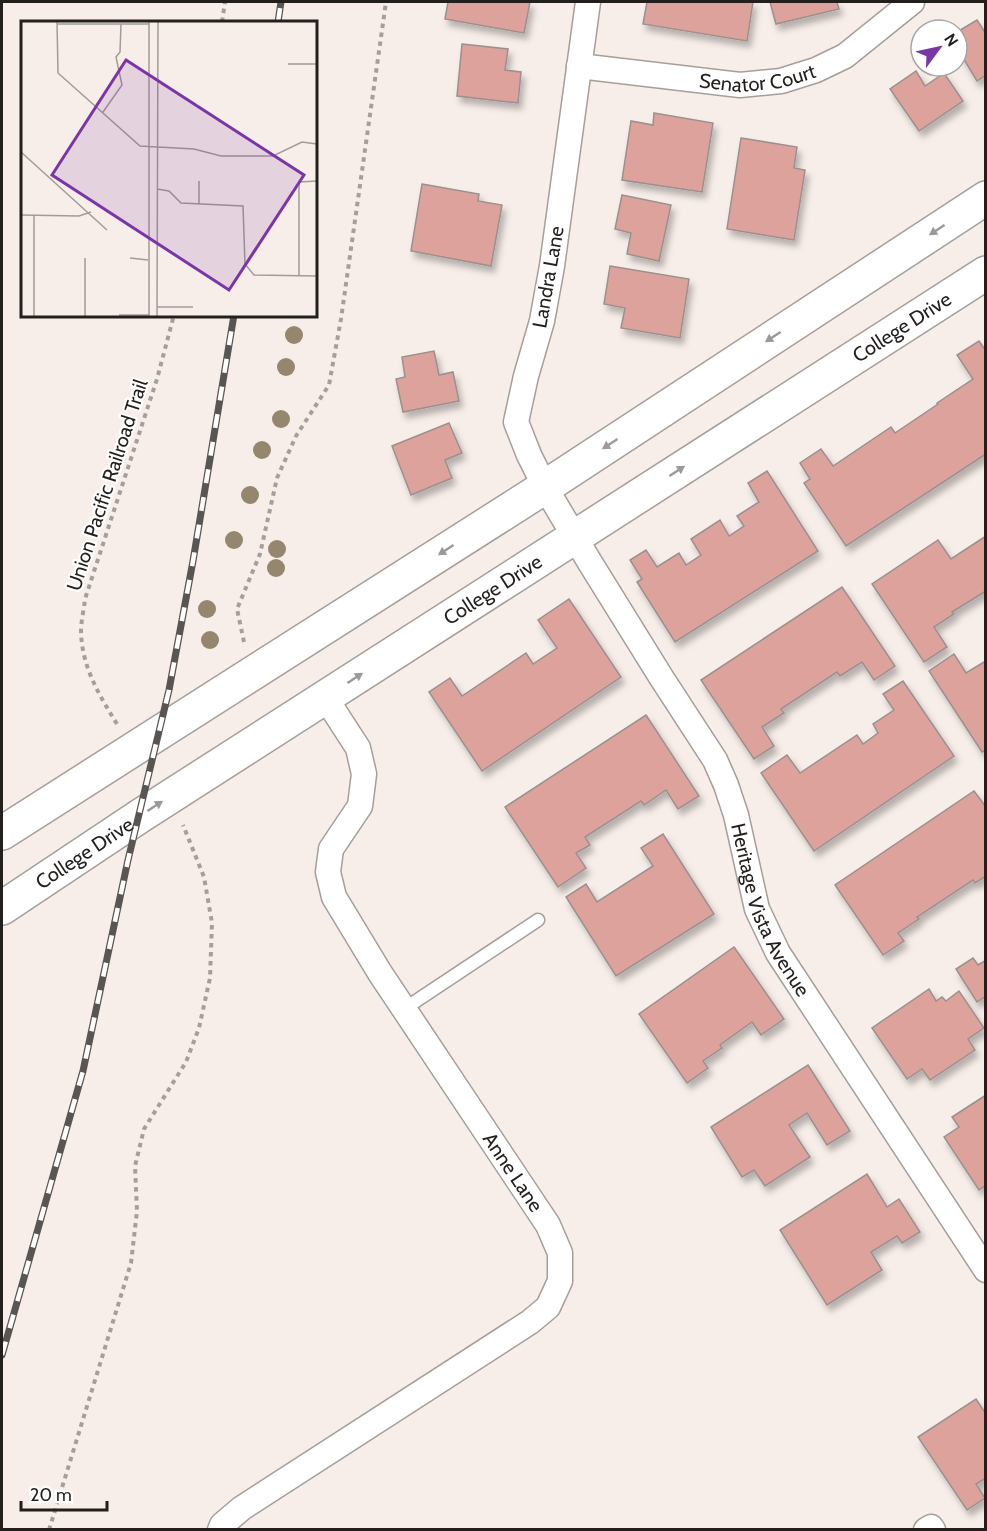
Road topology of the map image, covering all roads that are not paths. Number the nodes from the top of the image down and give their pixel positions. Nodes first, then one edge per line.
1 (588, 2) edge
2 (912, 2) edge
3 (579, 66) junction
4 (986, 198) edge
5 (986, 273) edge
6 (545, 487) junction
7 (575, 536) junction
8 (325, 697) junction
9 (2, 833) edge
10 (2, 908) edge
11 (538, 920) dead end
12 (404, 1009) junction
13 (986, 1270) edge
14 (220, 1530) edge

1 - 3 street, Landra Lane
2 - 3 street, Senator Court
3 - 6 street, Landra Lane
4 -> 6 main road
7 -> 5 main road, College Drive
6 - 7 street, Landra Lane
6 -> 9 main road
8 -> 7 main road, College Drive
7 - 13 street, Heritage Vista Avenue
10 -> 8 main road, College Drive
8 - 12 street, Anne Lane
11 - 12 lane
12 - 14 street, Anne Lane

